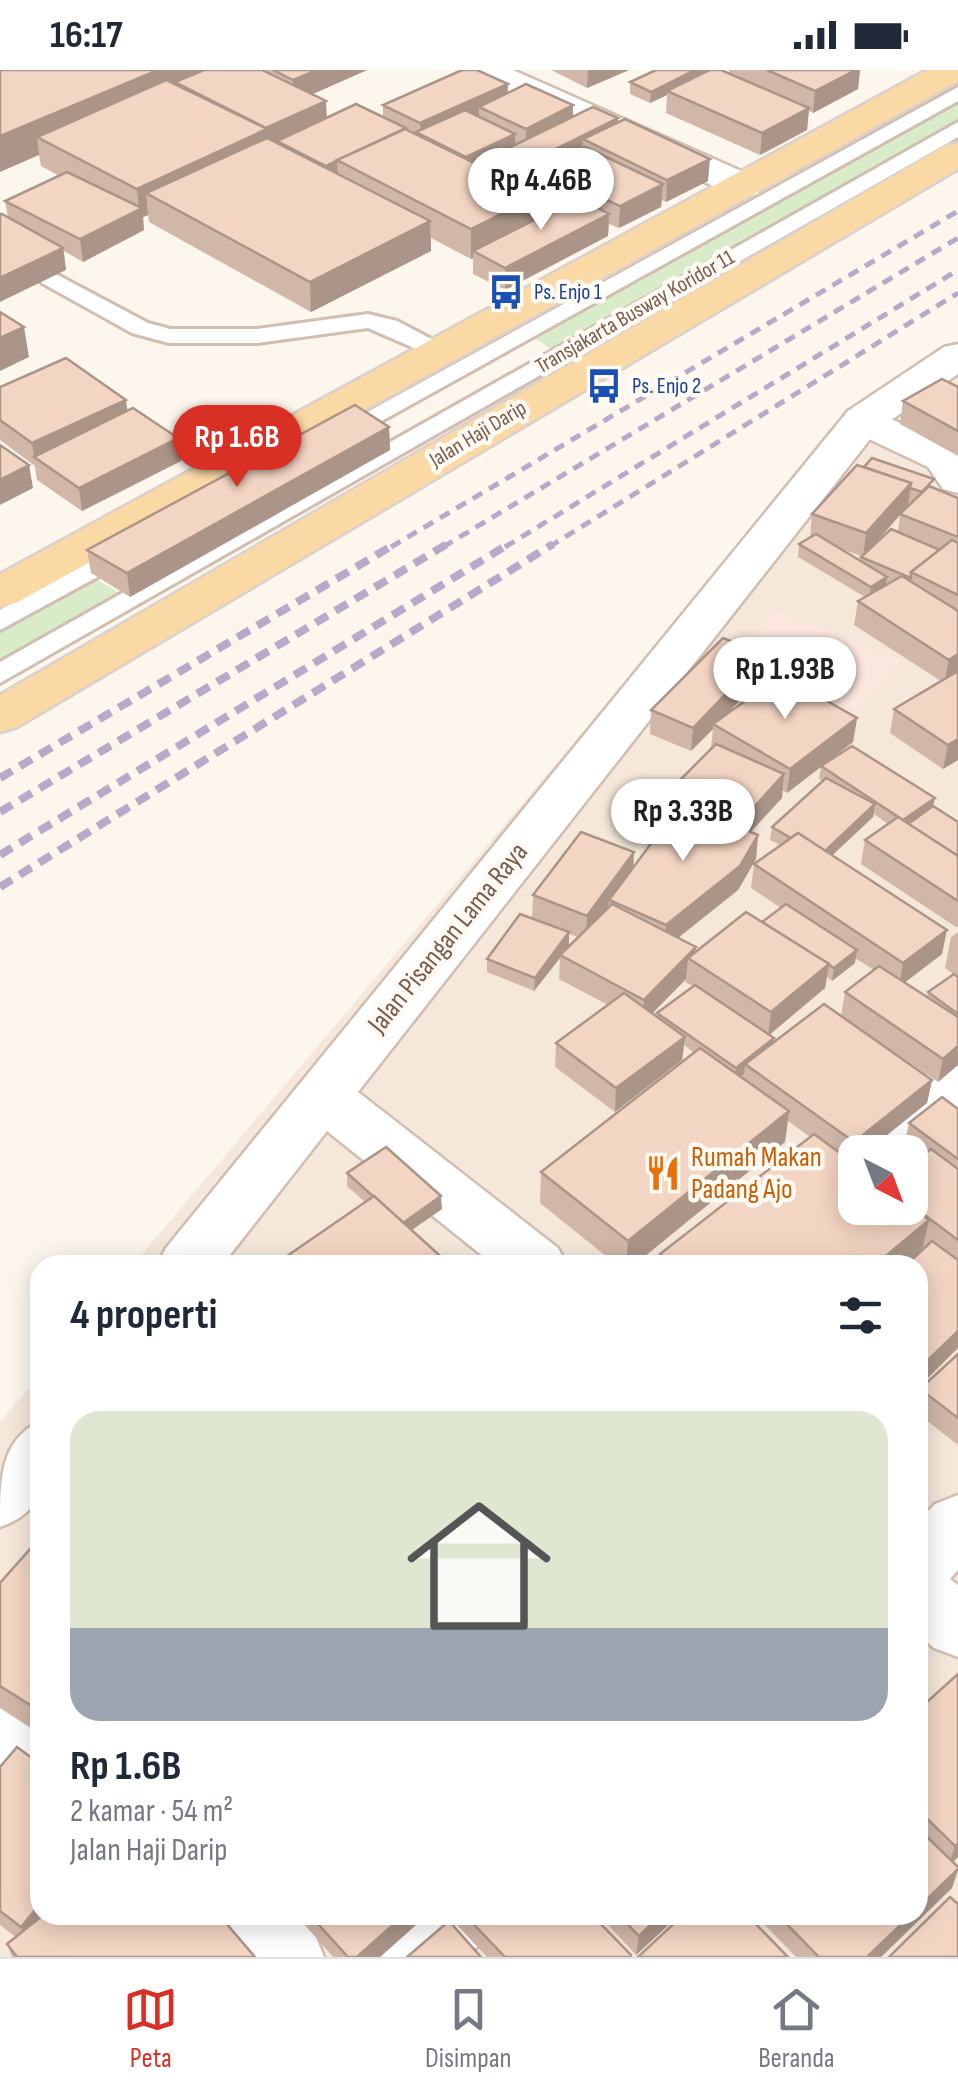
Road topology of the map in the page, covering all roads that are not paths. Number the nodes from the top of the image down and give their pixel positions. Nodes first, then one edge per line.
1 (484, 70) edge
2 (952, 70) edge
3 (958, 93) edge
4 (958, 128) edge
5 (958, 154) edge
6 (744, 186) junction
7 (50, 278) edge
8 (444, 352) junction
9 (958, 356) edge
10 (863, 420) junction
11 (958, 480) edge
12 (0, 593) edge
13 (0, 621) edge
14 (0, 674) edge
15 (0, 716) edge
16 (958, 1079) edge
17 (322, 1095) junction
18 (878, 1135) edge
19 (195, 1255) edge
20 (524, 1255) edge
21 (30, 1462) edge
22 (0, 1499) edge
23 (958, 1524) edge
24 (928, 1556) edge
25 (928, 1602) edge
26 (958, 1626) edge
27 (0, 1731) edge
28 (30, 1751) edge
29 (251, 1925) edge
30 (446, 1925) edge
31 (286, 1957) edge
32 (414, 1957) edge

1 - 6 street
2 - 6 main road
3 - 13 lane, Transjakarta Busway Koridor 11
4 - 14 lane, Transjakarta Busway Koridor 11
5 - 15 main road, Jalan Haji Darip
6 - 8 main road
7 - 8 lane
8 - 12 main road
9 - 10 street, Jalan Pisangan Lama Raya
10 - 11 street
10 - 17 street, Jalan Pisangan Lama Raya
16 - 18 street
17 - 19 street, Jalan Pisangan Lama Raya
17 - 20 street
21 - 22 street
23 - 24 street
25 - 26 street
27 - 28 street
29 - 31 street
30 - 32 street

